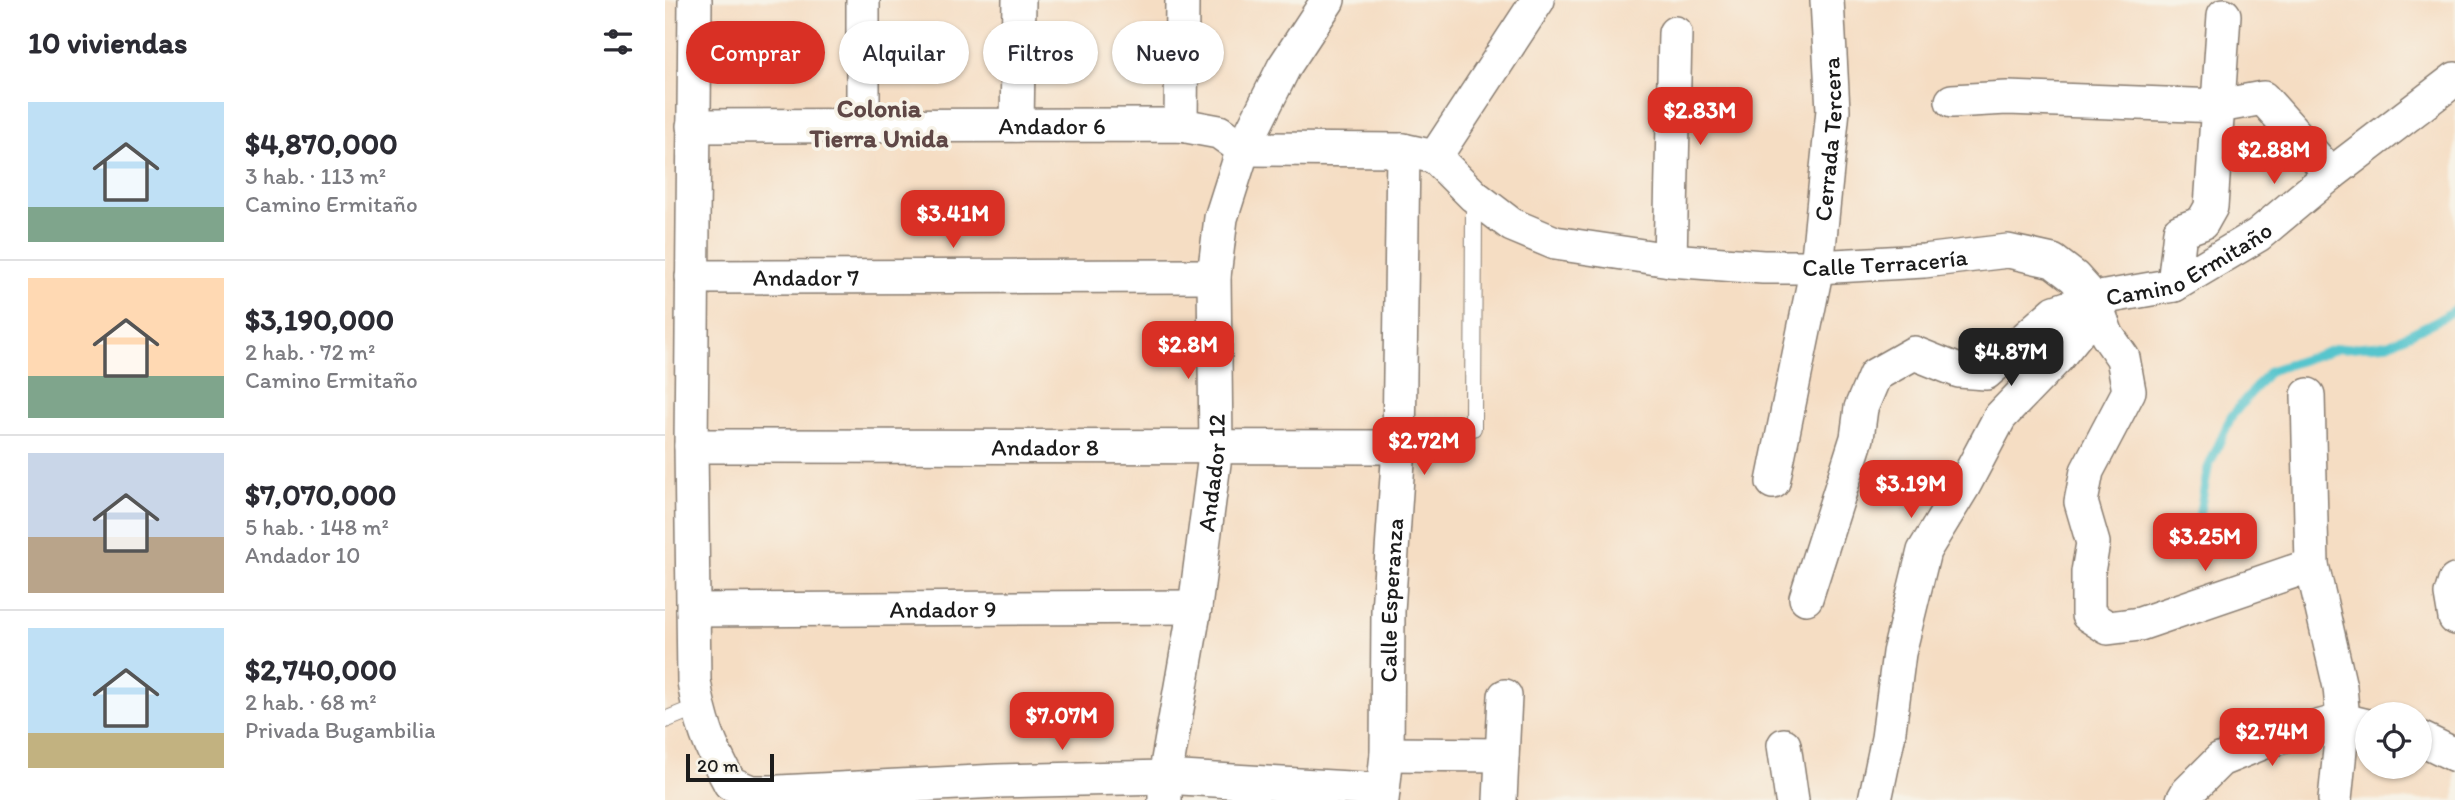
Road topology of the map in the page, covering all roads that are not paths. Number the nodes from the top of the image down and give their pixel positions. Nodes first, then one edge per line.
1 (695, 0) edge
2 (863, 0) edge
3 (1019, 0) edge
4 (1182, 0) edge
5 (1328, 0) edge
6 (1538, 0) edge
7 (1827, 0) edge
8 (2224, 15) dead end
9 (1675, 33) dead end
10 (2455, 79) edge
11 (1952, 101) dead end
12 (2219, 106) junction
13 (693, 125) junction
14 (863, 125) junction
15 (1017, 125) junction
16 (1181, 125) junction
17 (1243, 149) junction
18 (1419, 154) junction
19 (679, 164) edge
20 (2331, 174) junction
21 (1475, 196) junction
22 (1670, 260) junction
23 (1817, 267) junction
24 (1214, 276) junction
25 (692, 277) junction
26 (2174, 285) junction
27 (2094, 299) junction
28 (2308, 395) dead end
29 (1473, 428) dead end
30 (691, 446) junction
31 (1399, 447) junction
32 (1216, 448) junction
33 (1773, 482) dead end
34 (2312, 565) junction
35 (2455, 581) edge
36 (1805, 598) dead end
37 (1195, 607) junction
38 (693, 610) junction
39 (2455, 618) edge
40 (1505, 696) dead end
41 (697, 707) junction
42 (665, 720) edge
43 (2355, 721) edge
44 (2355, 723) edge
45 (2355, 727) edge
46 (2432, 744) edge
47 (1784, 745) dead end
48 (1387, 754) junction
49 (1502, 755) junction
50 (2455, 755) edge
51 (1165, 788) edge
52 (998, 790) edge
53 (727, 791) edge
54 (828, 795) edge
55 (1382, 795) edge
56 (1500, 800) edge
57 (1792, 800) edge
58 (1875, 800) edge
59 (2183, 800) edge
60 (2335, 800) edge

1 - 13 street
2 - 14 street
3 - 15 street
4 - 16 street
5 - 17 street, Andador 12
6 - 18 street
7 - 23 street, Cerrada Tercera
8 - 12 street
9 - 22 street
10 - 20 street, Camino Ermitaño
11 - 12 street
12 - 20 street
12 - 26 street
13 - 14 street, Andador 6
13 - 19 street
14 - 15 street, Andador 6
15 - 16 street, Andador 6
16 - 17 street, Andador 6
17 - 18 street
17 - 24 street, Andador 12
18 - 21 street, Calle Terracería
18 - 31 street, Calle Esperanza
19 - 25 street
20 - 26 street, Camino Ermitaño
21 - 22 street, Calle Terracería
21 - 29 lane
22 - 23 street, Calle Terracería
23 - 27 street, Calle Terracería
23 - 33 street, Cerrada Tercera
24 - 25 street, Andador 7
24 - 32 street, Andador 12
25 - 30 street
26 - 27 street, Camino Ermitaño
27 - 34 street
27 - 36 street
27 - 58 street, Camino Ermitaño
28 - 34 street
30 - 32 street, Andador 8
30 - 38 street
31 - 32 street, Andador 8
31 - 48 street, Calle Esperanza
32 - 37 street, Andador 12
34 - 43 street
35 - 39 street
37 - 38 street, Andador 9
37 - 51 street, Andador 12
38 - 41 street
40 - 49 street
41 - 42 lane
41 - 53 street
44 - 59 street
45 - 60 street
46 - 50 street
47 - 57 street
48 - 49 street
48 - 55 street, Calle Esperanza
49 - 56 street
51 - 52 street
51 - 55 street
52 - 54 street
53 - 54 street

